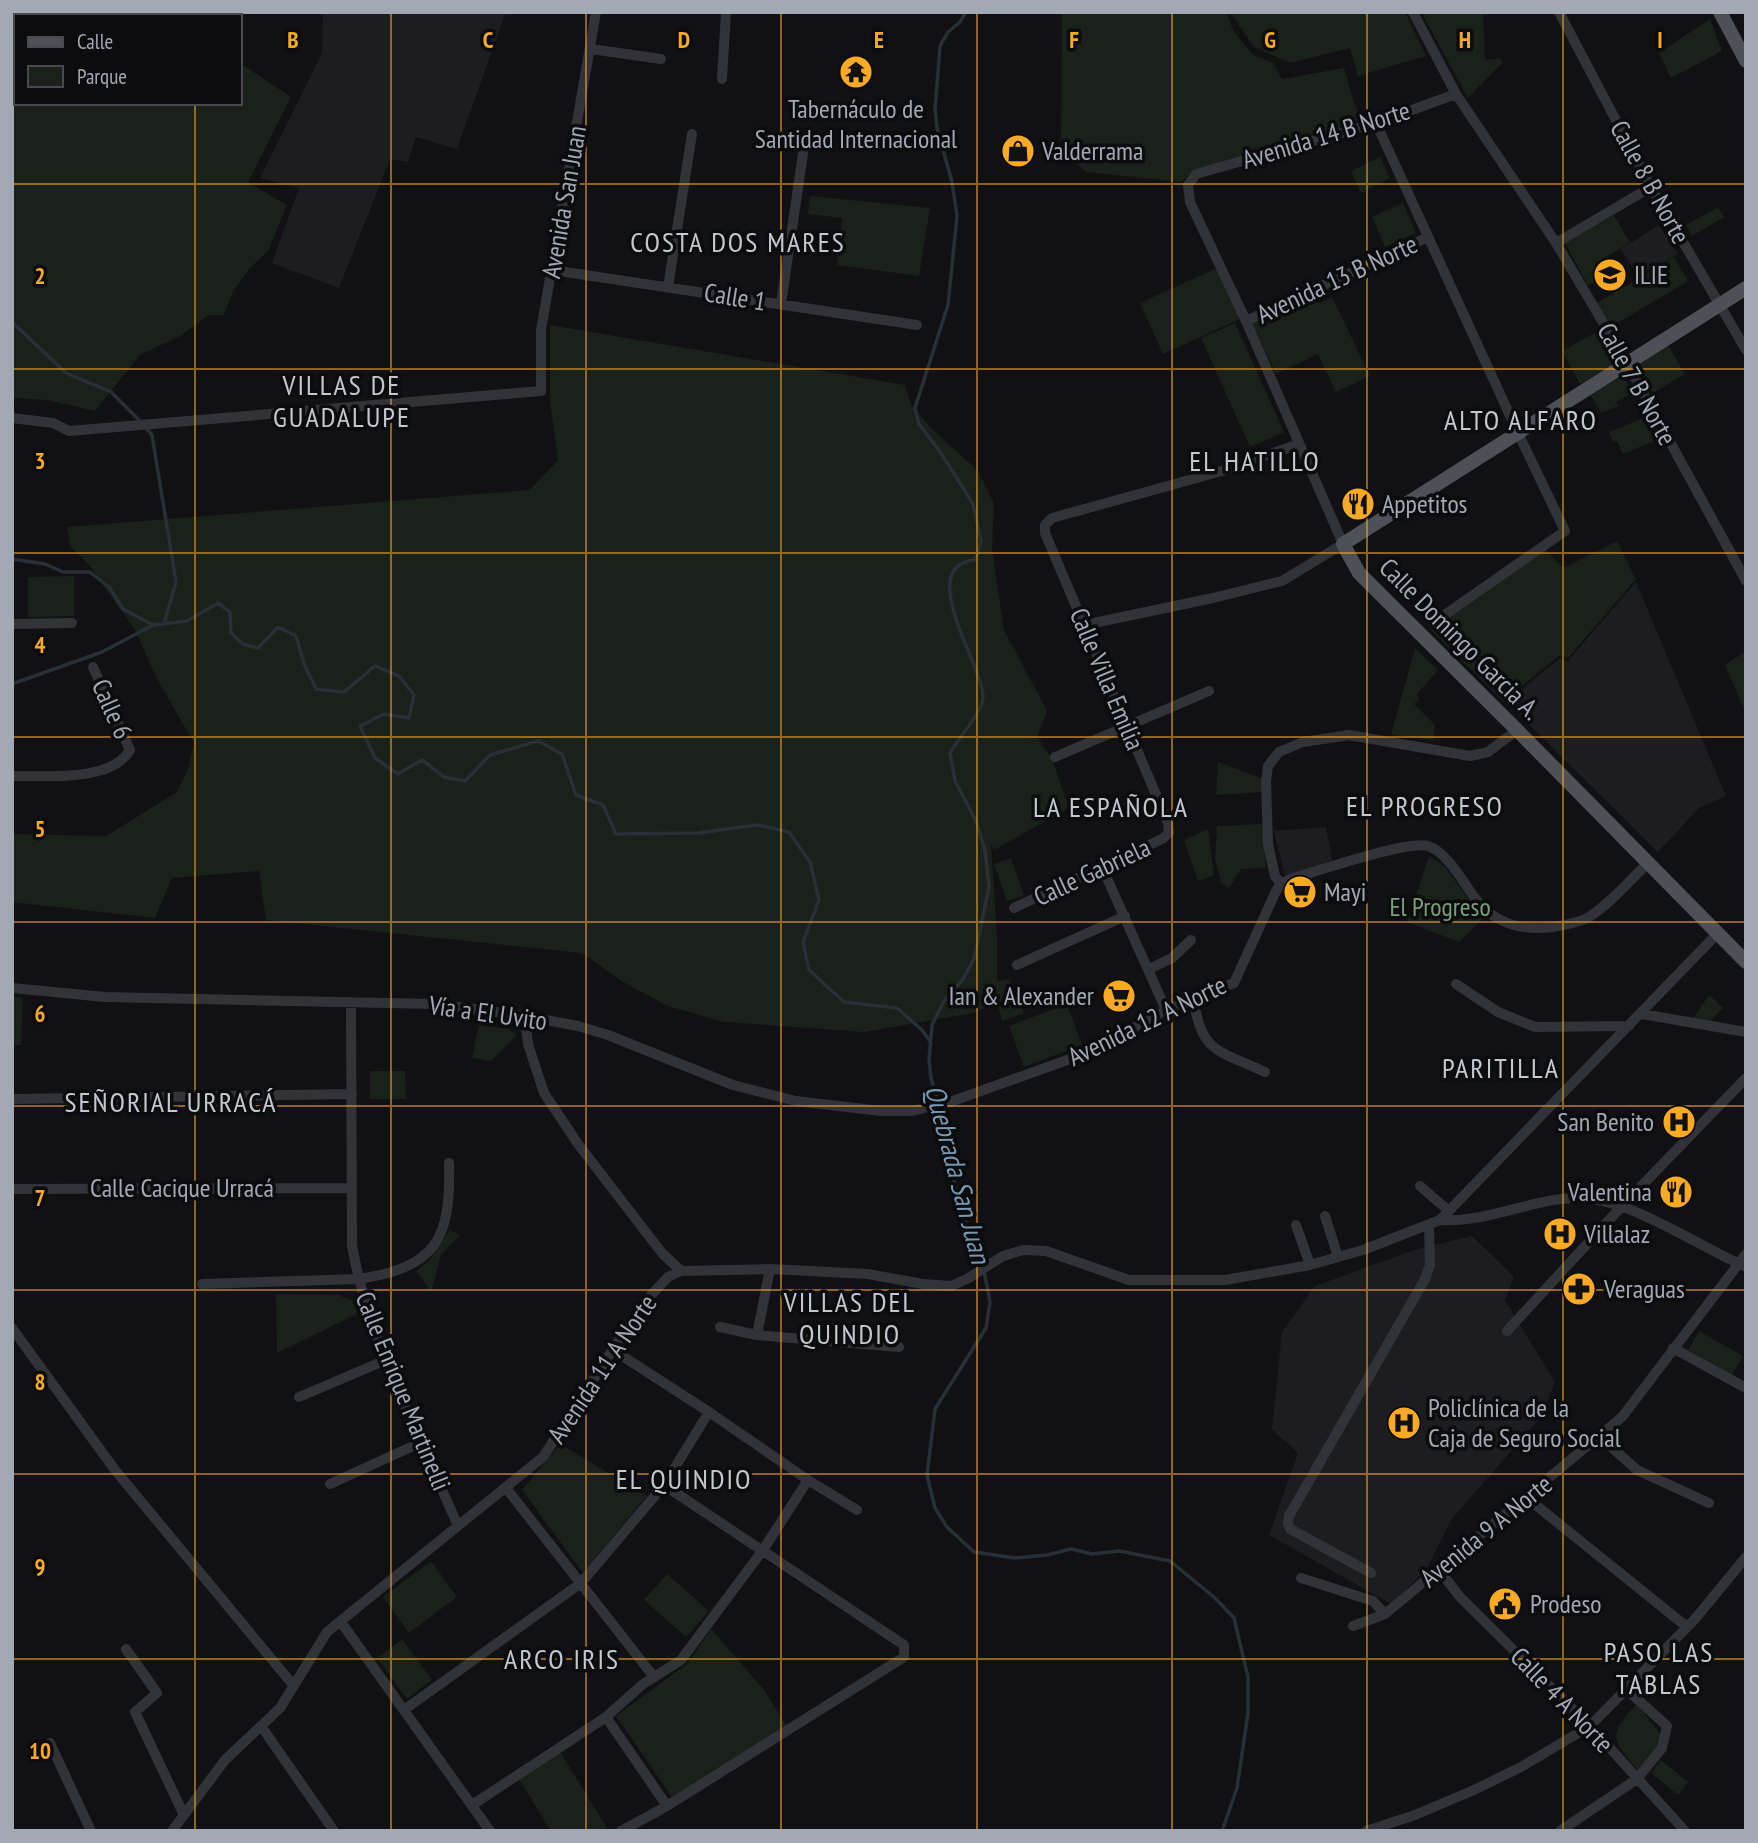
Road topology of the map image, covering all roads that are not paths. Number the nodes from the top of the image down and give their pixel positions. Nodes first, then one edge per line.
1 (596, 12) edge
2 (726, 12) edge
3 (1413, 12) edge
4 (1559, 12) edge
5 (1720, 12) edge
6 (591, 49) junction
7 (661, 59) dead end
8 (1746, 61) edge
9 (723, 79) dead end
10 (1455, 94) junction
11 (1376, 123) junction
12 (692, 134) dead end
13 (804, 146) dead end
14 (1196, 174) joint
15 (1651, 187) junction
16 (1428, 237) junction
17 (1556, 243) junction
18 (552, 270) junction
19 (668, 287) junction
20 (1746, 288) edge
21 (781, 304) junction
22 (1720, 304) junction
23 (1246, 321) junction
24 (917, 325) dead end
25 (1746, 350) edge
26 (1627, 363) junction
27 (12, 418) edge
28 (1518, 433) junction
29 (1299, 444) junction
30 (1343, 544) junction
31 (1746, 581) edge
32 (72, 623) dead end
33 (1433, 623) dead end
34 (12, 624) edge
35 (1084, 625) junction
36 (93, 667) dead end
37 (1209, 691) dead end
38 (1125, 725) junction
39 (1517, 730) junction
40 (1055, 757) dead end
41 (12, 776) edge
42 (1169, 833) joint
43 (1648, 863) junction
44 (1102, 867) junction
45 (1281, 884) junction
46 (1014, 908) dead end
47 (1125, 916) junction
48 (1718, 933) junction
49 (1191, 940) dead end
50 (1746, 962) edge
51 (1017, 965) dead end
52 (1149, 969) junction
53 (1456, 984) dead end
54 (12, 988) edge
55 (1194, 998) junction
56 (351, 1002) junction
57 (1167, 1010) junction
58 (1642, 1014) junction
59 (525, 1016) junction
60 (1629, 1026) junction
61 (1746, 1032) edge
62 (1265, 1072) dead end
63 (1746, 1078) edge
64 (352, 1094) junction
65 (12, 1099) edge
66 (950, 1102) joint
67 (449, 1163) dead end
68 (1420, 1186) dead end
69 (351, 1188) junction
70 (12, 1189) edge
71 (1622, 1206) junction
72 (1449, 1211) junction
73 (1325, 1216) dead end
74 (1435, 1223) junction
75 (1296, 1225) dead end
76 (1746, 1254) edge
77 (1338, 1257) junction
78 (1310, 1265) junction
79 (1742, 1265) edge
80 (770, 1269) junction
81 (681, 1271) junction
82 (359, 1279) junction
83 (202, 1284) dead end
84 (720, 1327) dead end
85 (12, 1328) edge
86 (1507, 1331) dead end
87 (757, 1335) junction
88 (899, 1347) dead end
89 (1673, 1348) junction
90 (613, 1350) junction
91 (386, 1360) junction
92 (1746, 1388) edge
93 (299, 1397) dead end
94 (709, 1412) junction
95 (1599, 1437) junction
96 (422, 1442) junction
97 (808, 1480) junction
98 (330, 1484) dead end
99 (664, 1485) junction
100 (506, 1488) junction
101 (1527, 1498) junction
102 (1709, 1503) dead end
103 (858, 1510) dead end
104 (458, 1526) junction
105 (763, 1550) junction
106 (1746, 1557) edge
107 (1439, 1570) junction
108 (1371, 1573) dead end
109 (1301, 1578) dead end
110 (581, 1583) junction
111 (1385, 1614) junction
112 (341, 1622) junction
113 (1353, 1626) dead end
114 (1688, 1627) junction
115 (126, 1649) dead end
116 (654, 1677) junction
117 (295, 1686) junction
118 (1626, 1689) junction
119 (404, 1710) junction
120 (606, 1717) junction
121 (261, 1726) junction
122 (1590, 1726) junction
123 (50, 1743) dead end
124 (1637, 1779) junction
125 (472, 1805) junction
126 (667, 1806) junction
127 (184, 1815) junction
128 (91, 1831) edge
129 (172, 1831) edge
130 (334, 1831) edge
131 (490, 1831) edge
132 (621, 1831) edge
133 (1366, 1831) edge
134 (1560, 1831) edge
135 (1685, 1831) edge

1 - 6 street, Avenida San Juan
2 - 9 street
3 - 10 street, Calle 7 B Norte
4 - 15 street, Calle 8 B Norte
5 - 8 main road
6 - 7 street
6 - 18 street, Avenida San Juan
10 - 11 street, Avenida 14 B Norte
10 - 17 street, Calle 7 B Norte
11 - 14 street, Avenida 14 B Norte
11 - 16 street
12 - 19 street
13 - 21 street
14 - 23 street, Calle Domingo Garcia A.
15 - 17 street
15 - 22 street, Calle 8 B Norte
16 - 23 street, Avenida 13 B Norte
16 - 28 street
17 - 26 street, Calle 7 B Norte
18 - 19 street, Calle 1
18 - 27 street, Avenida San Juan
19 - 21 street, Calle 1
20 - 22 main road
21 - 24 street, Calle 1
22 - 25 street, Calle 8 B Norte
22 - 26 main road
23 - 29 street, Calle Domingo Garcia A.
26 - 28 main road
26 - 31 street, Calle 7 B Norte
28 - 30 main road
28 - 33 street
29 - 30 street, Calle Domingo Garcia A.
29 - 35 street, Calle Villa Emilia
30 - 35 street
30 - 39 main road, Calle Domingo Garcia A.
32 - 34 street
35 - 38 street, Calle Villa Emilia
36 - 41 street, Calle 6
37 - 38 street
38 - 40 street
38 - 42 street, Calle Villa Emilia
39 - 43 main road, Calle Domingo Garcia A.
39 - 45 street
42 - 44 street, Calle Gabriela
43 - 45 street
43 - 48 main road, Calle Domingo Garcia A.
44 - 46 street, Calle Gabriela
44 - 47 street
45 - 55 street, Avenida 12 A Norte
47 - 51 street
47 - 52 street
48 - 50 main road, Calle Domingo Garcia A.
48 - 58 street, Avenida 11 A Norte
49 - 52 street
52 - 57 street
53 - 60 street
54 - 56 street, Vía a El Uvito
55 - 57 street, Avenida 12 A Norte
55 - 62 street
56 - 59 street, Vía a El Uvito
56 - 64 street, Calle Enrique Martinelli
57 - 66 street, Avenida 12 A Norte
58 - 60 street, Avenida 11 A Norte
58 - 61 street
59 - 66 street, Vía a El Uvito
59 - 81 street
60 - 72 street, Avenida 11 A Norte
63 - 71 street
64 - 65 street
64 - 69 street, Calle Enrique Martinelli
67 - 82 street
68 - 72 street
69 - 70 street, Calle Cacique Urracá
69 - 82 street, Calle Enrique Martinelli
71 - 74 street
71 - 79 street
71 - 86 street
72 - 74 street, Avenida 11 A Norte
73 - 77 street
74 - 77 street, Avenida 11 A Norte
74 - 108 street
75 - 78 street
76 - 79 street, Avenida 9 A Norte
77 - 78 street, Avenida 11 A Norte
78 - 80 street, Avenida 11 A Norte
79 - 89 street, Avenida 9 A Norte
80 - 81 street, Avenida 11 A Norte
80 - 87 street
81 - 90 street, Avenida 11 A Norte
82 - 83 street
82 - 91 street, Calle Enrique Martinelli
84 - 87 street
85 - 117 street
87 - 88 street
89 - 92 street
89 - 95 street, Avenida 9 A Norte
90 - 94 street
90 - 100 street, Avenida 11 A Norte
91 - 93 street
91 - 96 street, Calle Enrique Martinelli
94 - 97 street
94 - 99 street
95 - 101 street, Avenida 9 A Norte
95 - 102 street
96 - 98 street
96 - 104 street, Calle Enrique Martinelli
97 - 103 street
97 - 105 street
99 - 105 street
99 - 110 street
100 - 104 street, Avenida 11 A Norte
100 - 110 street
101 - 107 street, Avenida 9 A Norte
101 - 114 street
104 - 112 street, Avenida 11 A Norte
105 - 116 street
105 - 126 street
106 - 114 street
107 - 111 street, Avenida 9 A Norte
107 - 122 street, Calle 4 A Norte
109 - 111 street
110 - 116 street
110 - 119 street
111 - 113 street, Avenida 9 A Norte
112 - 117 street, Avenida 11 A Norte
112 - 119 street
114 - 118 street
115 - 127 street
116 - 120 street
117 - 121 street, Avenida 11 A Norte
118 - 122 street
118 - 124 street
119 - 125 street
120 - 125 street
120 - 126 street
121 - 127 street, Avenida 11 A Norte
121 - 130 street
122 - 124 street, Calle 4 A Norte
122 - 133 street
123 - 128 street
124 - 134 street
124 - 135 street, Calle 4 A Norte
125 - 131 street
126 - 132 street
127 - 129 street, Avenida 11 A Norte

